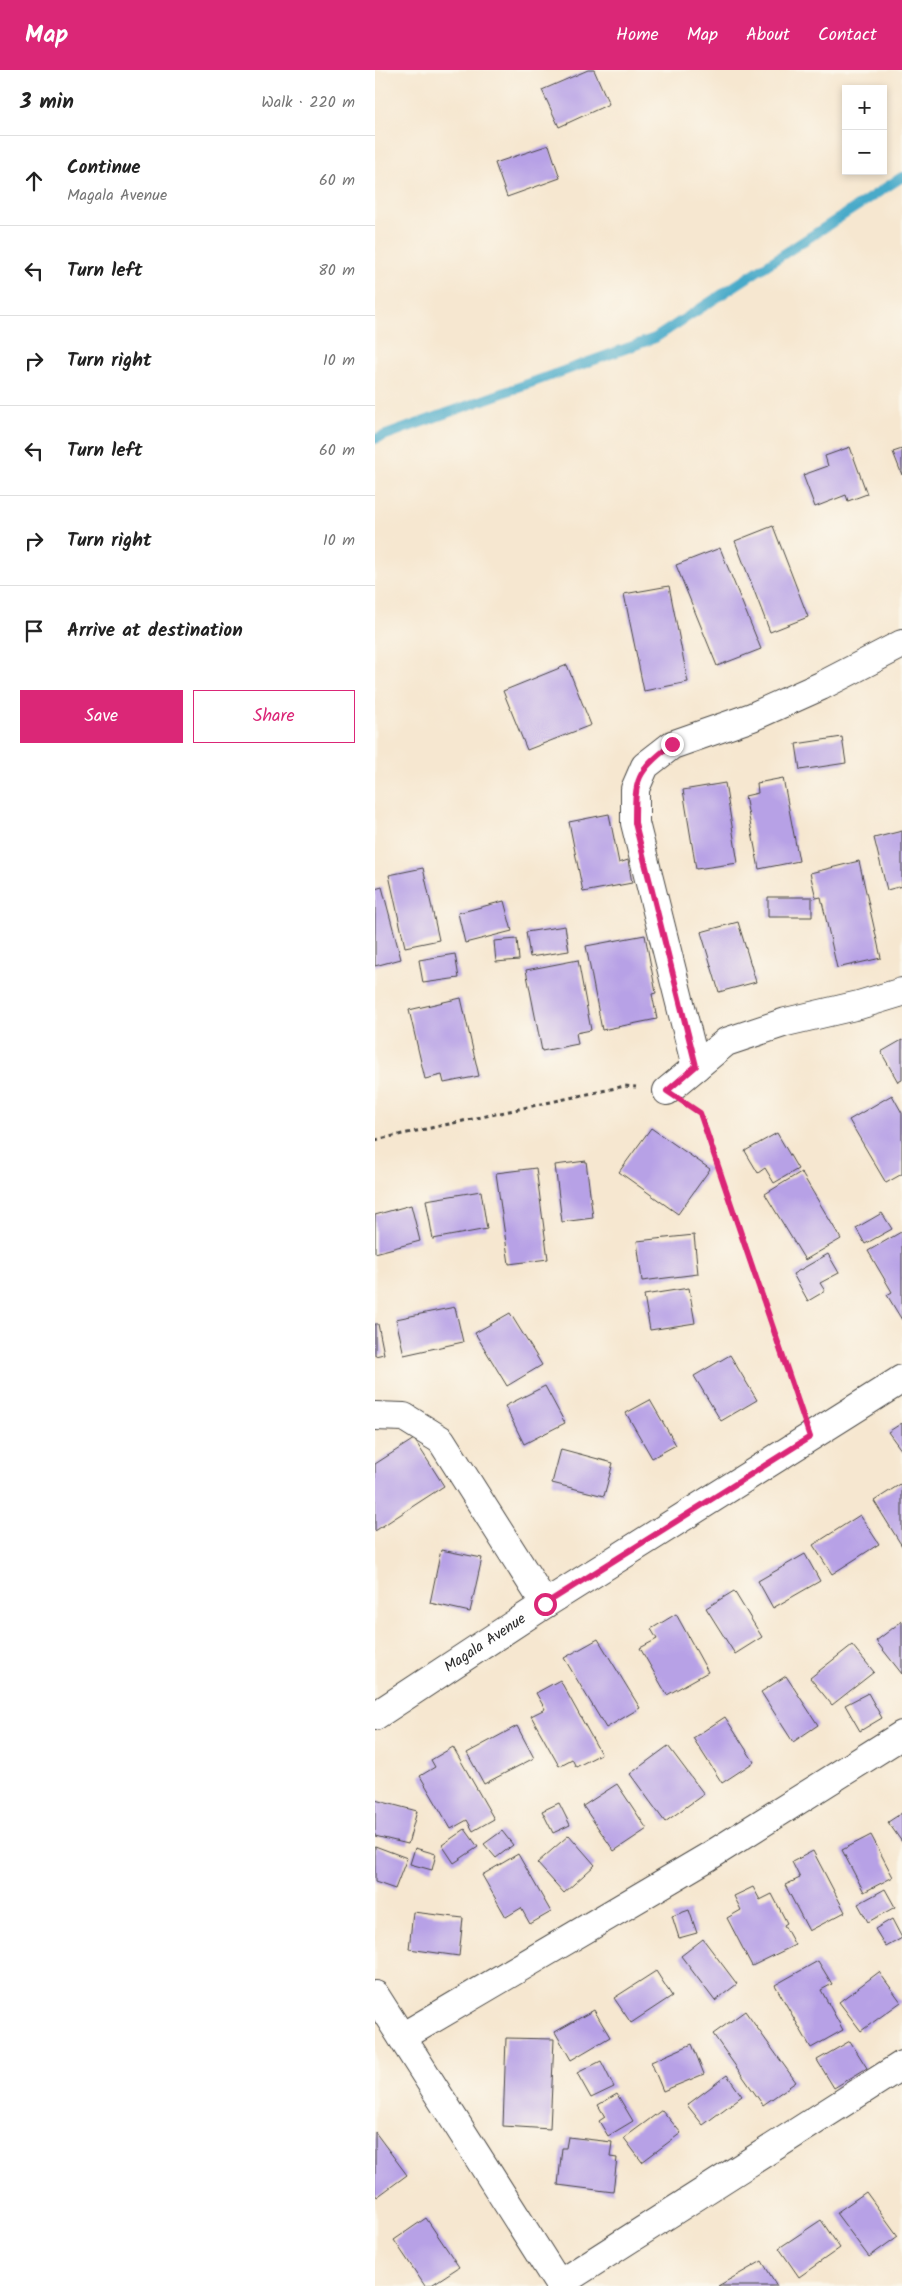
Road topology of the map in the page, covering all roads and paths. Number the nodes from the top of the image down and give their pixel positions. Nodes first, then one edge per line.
1 (902, 644) edge
2 (902, 992) edge
3 (696, 1066) junction
4 (667, 1091) junction
5 (375, 1140) edge
6 (902, 1379) edge
7 (375, 1416) edge
8 (810, 1437) junction
9 (545, 1604) junction
10 (375, 1716) edge
11 (902, 1735) edge
12 (375, 1995) edge
13 (402, 2037) junction
14 (902, 2065) edge
15 (560, 2285) edge

1 - 3 street
2 - 3 street
3 - 4 street
4 - 5 path
4 - 8 path
6 - 8 street, Magala Avenue
7 - 9 street
8 - 9 street, Magala Avenue
9 - 10 street, Magala Avenue
11 - 13 street
12 - 13 street
13 - 15 street
14 - 15 street

